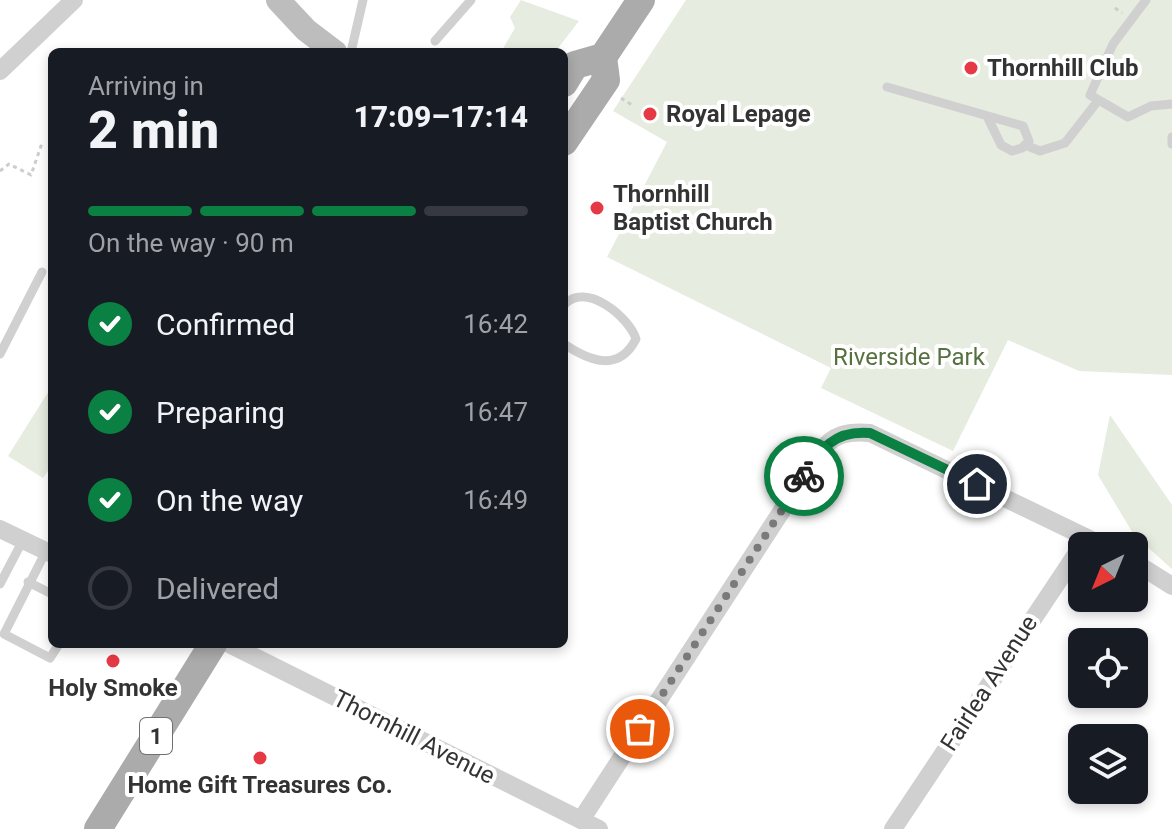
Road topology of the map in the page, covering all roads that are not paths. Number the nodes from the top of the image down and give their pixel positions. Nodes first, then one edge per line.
1 (74, 0) edge
2 (278, 0) edge
3 (363, 0) edge
4 (471, 0) edge
5 (641, 0) edge
6 (1146, 0) edge
7 (435, 41) dead end
8 (330, 48) edge
9 (352, 48) edge
10 (603, 57) junction
11 (0, 71) edge
12 (568, 76) edge
13 (887, 87) dead end
14 (568, 93) edge
15 (1097, 102) junction
16 (1172, 104) edge
17 (589, 105) junction
18 (987, 116) junction
19 (568, 136) edge
20 (1172, 137) edge
21 (1172, 144) edge
22 (1025, 145) junction
23 (42, 272) dead end
24 (568, 300) edge
25 (568, 347) edge
26 (0, 354) edge
27 (0, 529) edge
28 (1075, 532) edge
29 (23, 540) junction
30 (48, 552) edge
31 (48, 553) edge
32 (3, 571) edge
33 (1148, 571) edge
34 (28, 582) junction
35 (1068, 582) edge
36 (0, 584) edge
37 (1172, 586) edge
38 (48, 592) edge
39 (56, 648) edge
40 (211, 648) edge
41 (237, 648) edge
42 (581, 820) junction
43 (98, 829) edge
44 (599, 829) edge
45 (893, 829) edge

1 - 11 street
2 - 8 street
3 - 9 lane
4 - 7 lane
5 - 10 main road
6 - 15 lane
10 - 12 main road
10 - 17 main road
13 - 18 lane
14 - 17 street
15 - 16 lane
15 - 22 lane
17 - 19 main road
18 - 22 lane
18 - 22 lane
20 - 21 lane
23 - 26 lane
24 - 25 lane
27 - 29 street
28 - 42 street
29 - 30 street
29 - 32 lane
31 - 34 lane
32 - 36 lane
33 - 37 street
34 - 38 lane
34 - 39 lane
35 - 45 street, Fairlea Avenue
40 - 43 main road, 1
41 - 42 street, Thornhill Avenue
42 - 44 street, Thornhill Avenue

